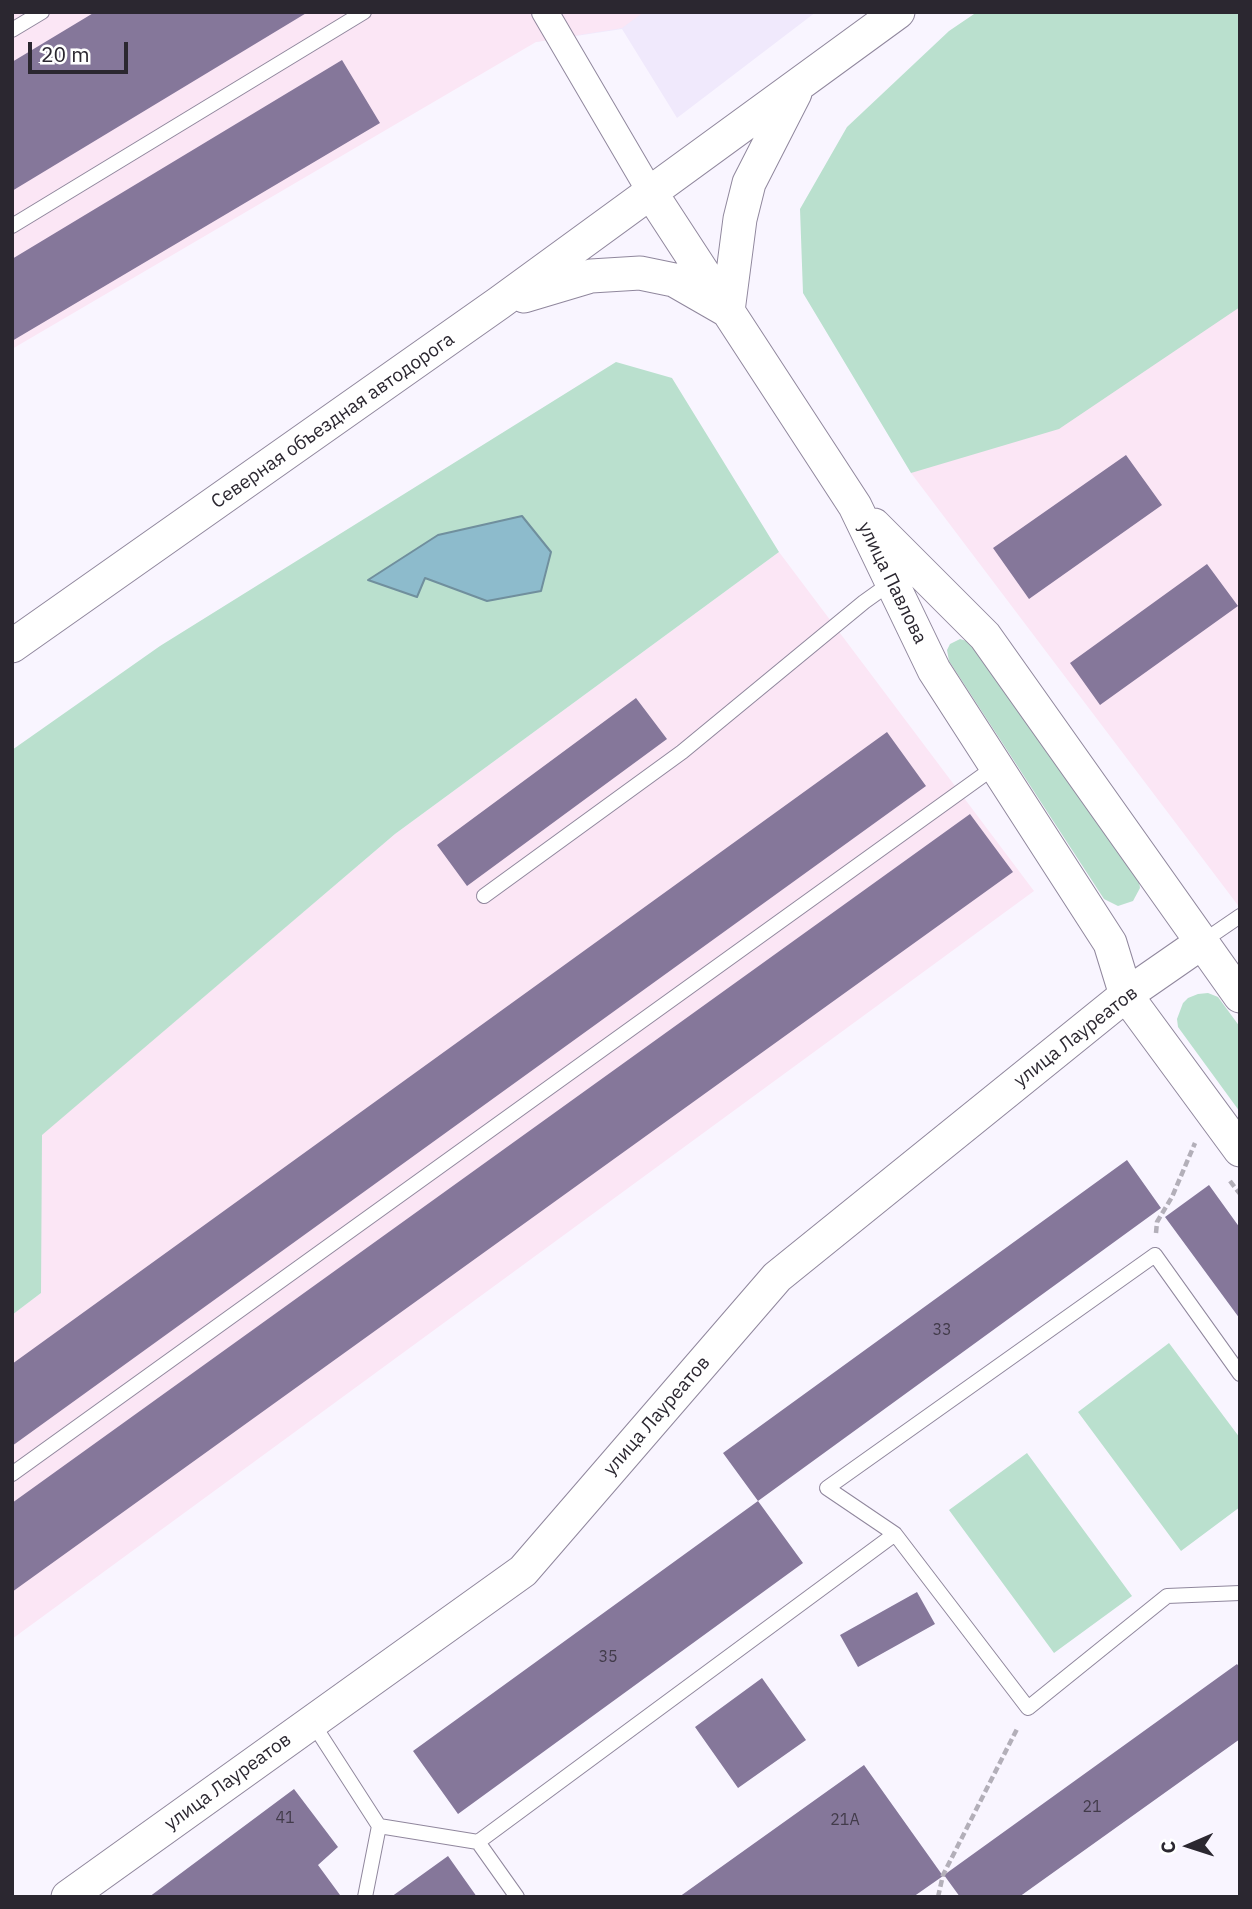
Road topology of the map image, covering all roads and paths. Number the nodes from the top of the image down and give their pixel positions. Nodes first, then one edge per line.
1 (42, 12) edge
2 (363, 12) edge
3 (545, 12) edge
4 (898, 12) edge
5 (12, 30) edge
6 (800, 83) junction
7 (651, 192) junction
8 (12, 226) edge
9 (499, 303) junction
10 (728, 311) junction
11 (855, 506) junction
12 (892, 582) junction
13 (12, 646) edge
14 (996, 766) junction
15 (484, 896) dead end
16 (1240, 916) edge
17 (1201, 943) junction
18 (1240, 957) edge
19 (1126, 995) junction
20 (1240, 996) edge
21 (1198, 1137) dead end
22 (1240, 1150) edge
23 (1155, 1255) junction
24 (1240, 1374) edge
25 (12, 1474) edge
26 (895, 1534) junction
27 (1240, 1593) edge
28 (1028, 1708) junction
29 (312, 1722) junction
30 (379, 1826) junction
31 (478, 1842) junction
32 (68, 1897) edge
33 (365, 1897) edge
34 (517, 1897) edge
35 (938, 1897) edge

1 - 5 lane
2 - 8 lane
3 - 7 street
4 - 6 street, Северная объездная автодорога
6 - 7 street, Северная объездная автодорога
6 - 10 street
7 - 9 street, Северная объездная автодорога
7 - 10 street
9 - 10 street
9 - 13 street, Северная объездная автодорога
10 - 11 street
11 - 12 street, улица Павлова
11 - 17 street, улица Павлова
12 - 14 street, улица Павлова
12 - 15 lane
14 - 19 street, улица Павлова
14 - 25 lane
16 - 17 lane
17 - 18 street
17 - 19 street, улица Лауреатов
17 - 20 street, улица Павлова
19 - 22 street, улица Павлова
19 - 29 street, улица Лауреатов
21 - 23 path
23 - 24 lane
23 - 26 lane
26 - 28 lane
26 - 31 lane
27 - 28 lane
28 - 35 path
29 - 30 lane
29 - 32 street, улица Лауреатов
30 - 31 lane
30 - 33 lane
31 - 34 lane

